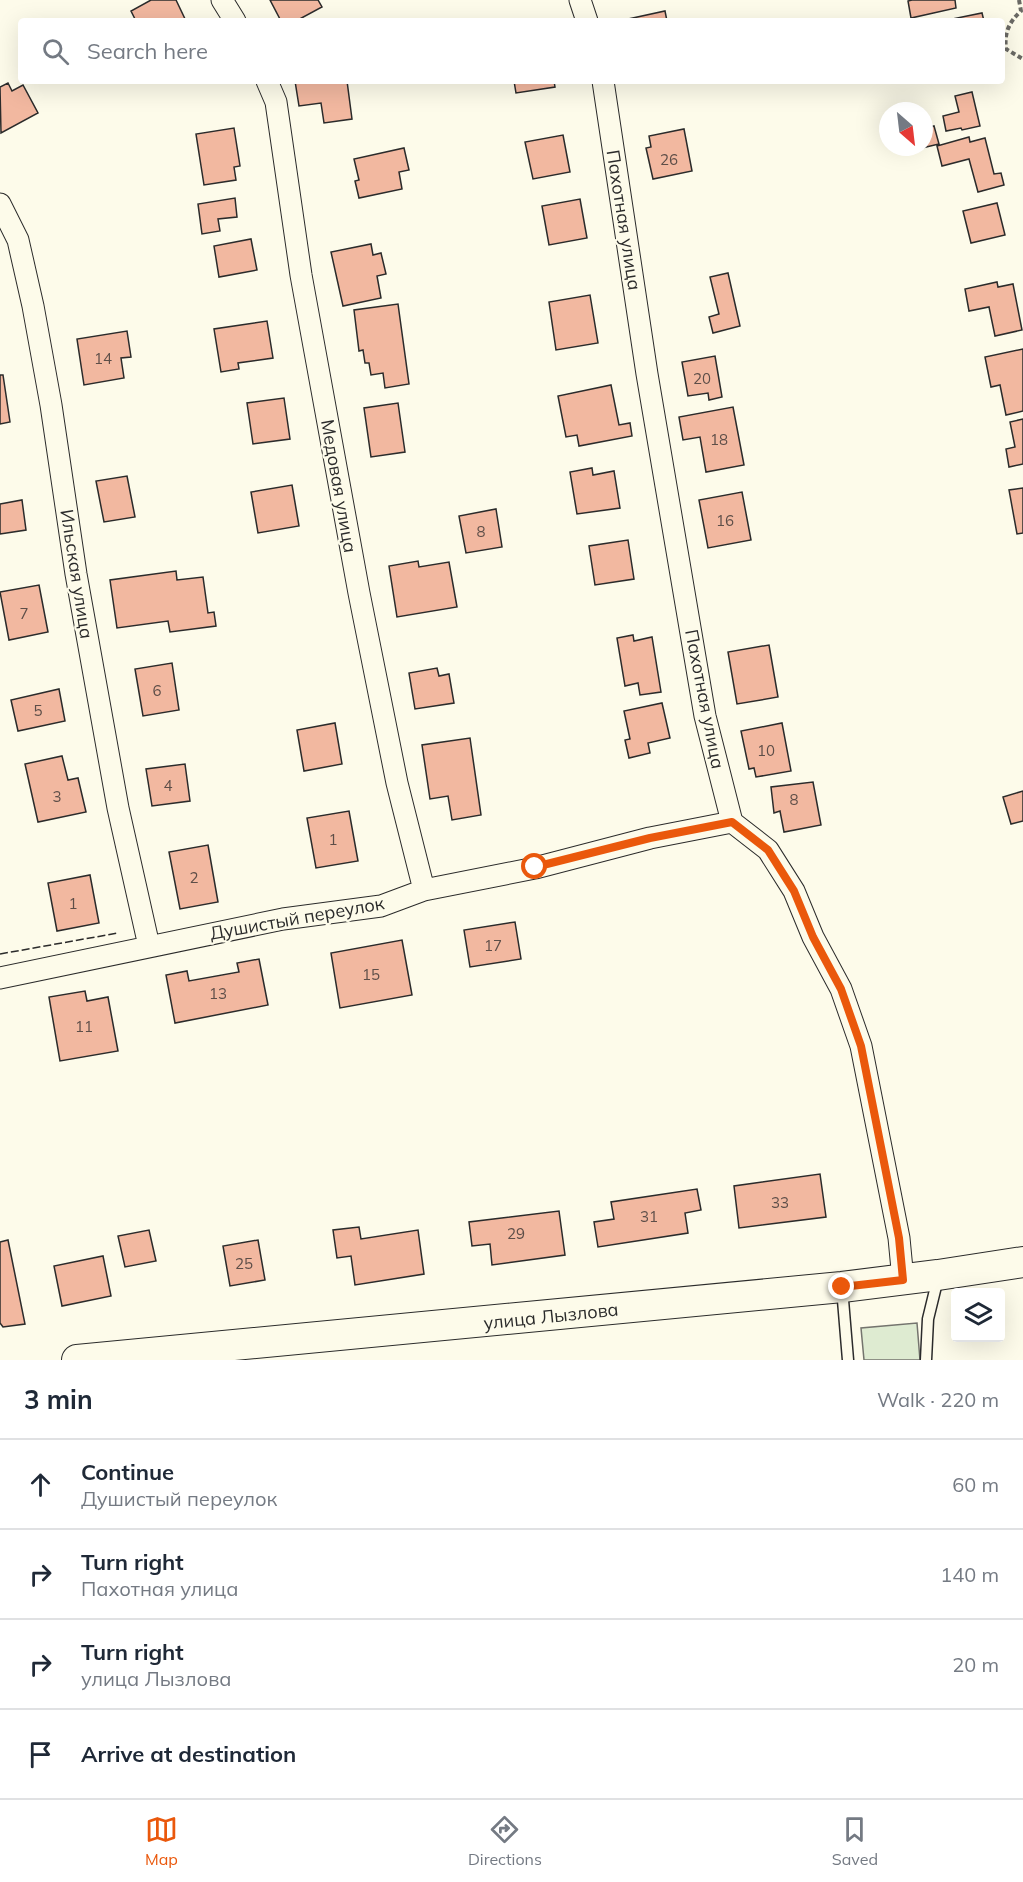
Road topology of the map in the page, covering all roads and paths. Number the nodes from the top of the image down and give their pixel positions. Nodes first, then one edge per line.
1 (222, 0) edge
2 (580, 0) edge
3 (1019, 0) edge
4 (233, 18) edge
5 (587, 18) edge
6 (1023, 59) edge
7 (268, 84) edge
8 (603, 84) edge
9 (0, 204) edge
10 (732, 822) junction
11 (424, 890) junction
12 (149, 946) junction
13 (0, 978) edge
14 (1023, 1262) edge
15 (938, 1275) junction
16 (903, 1280) junction
17 (842, 1287) junction
18 (77, 1360) edge
19 (848, 1360) edge
20 (926, 1360) edge

1 - 4 street
2 - 5 street
3 - 6 path
7 - 11 street, Медовая улица
8 - 10 street, Пахотная улица
9 - 12 street, Ильская улица
10 - 11 street, Душистый переулок
10 - 16 street
11 - 12 street, Душистый переулок
12 - 13 street, Душистый переулок
14 - 15 main road, улица Лызлова
15 - 16 main road, улица Лызлова
15 - 20 lane
16 - 17 main road, улица Лызлова
17 - 18 main road, улица Лызлова
17 - 19 lane

